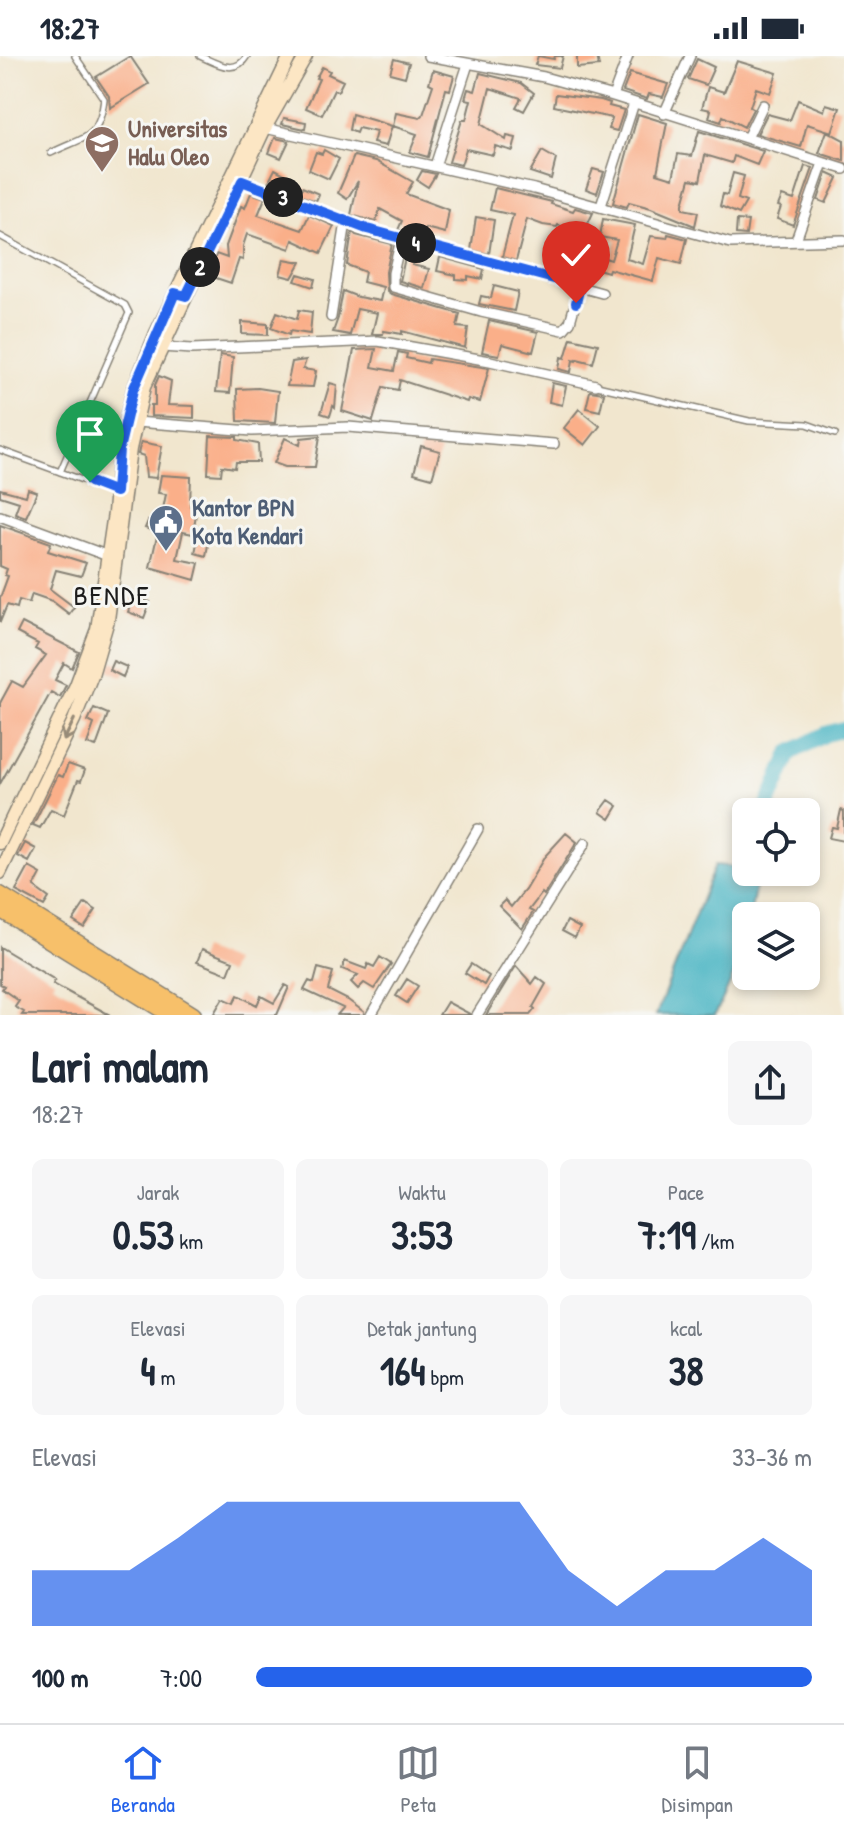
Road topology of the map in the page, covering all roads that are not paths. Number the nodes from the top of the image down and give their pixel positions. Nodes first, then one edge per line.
1 (75, 56) edge
2 (200, 56) edge
3 (247, 56) edge
4 (290, 56) edge
5 (306, 56) edge
6 (428, 56) edge
7 (628, 56) edge
8 (690, 56) edge
9 (452, 58) edge
10 (468, 64) junction
11 (613, 96) junction
12 (634, 103) junction
13 (763, 105) dead end
14 (664, 114) junction
15 (265, 128) junction
16 (747, 138) junction
17 (51, 153) dead end
18 (823, 163) junction
19 (435, 166) junction
20 (844, 169) edge
21 (242, 181) junction
22 (601, 206) junction
23 (346, 222) junction
24 (0, 236) edge
25 (401, 239) junction
26 (796, 240) junction
27 (844, 240) edge
28 (580, 286) junction
29 (602, 293) dead end
30 (181, 294) junction
31 (331, 317) dead end
32 (161, 347) junction
33 (596, 385) joint
34 (136, 422) junction
35 (835, 434) dead end
36 (554, 444) dead end
37 (0, 450) edge
38 (60, 472) junction
39 (116, 492) junction
40 (0, 516) edge
41 (108, 556) junction
42 (78, 695) junction
43 (478, 829) dead end
44 (0, 843) edge
45 (585, 843) dead end
46 (0, 873) edge
47 (0, 895) edge
48 (0, 909) edge
49 (153, 1004) edge
50 (171, 1015) edge
51 (193, 1015) edge
52 (371, 1015) edge
53 (477, 1015) edge

1 - 17 lane
2 - 3 lane
4 - 30 street
5 - 15 street
6 - 9 street
7 - 11 street
8 - 14 street
9 - 10 street
10 - 11 street
10 - 19 street
11 - 12 street
12 - 14 street
12 - 22 street
13 - 16 street
14 - 16 street
15 - 19 street
15 - 21 street
16 - 18 street
18 - 20 street
18 - 26 street
19 - 22 street
21 - 23 street
21 - 30 street
22 - 26 street
23 - 25 street
23 - 31 street
24 - 38 lane
25 - 28 street
25 - 28 street
26 - 27 street
28 - 29 street
30 - 32 street
30 - 39 street
32 - 33 street
32 - 34 street
33 - 35 lane
34 - 36 street
34 - 42 street
37 - 38 lane
38 - 39 lane
39 - 41 street
40 - 41 street
41 - 42 street
42 - 44 street
42 -> 46 street
43 - 52 street
45 - 53 street
47 - 49 highway
48 - 49 highway
49 - 50 highway
49 - 51 highway

